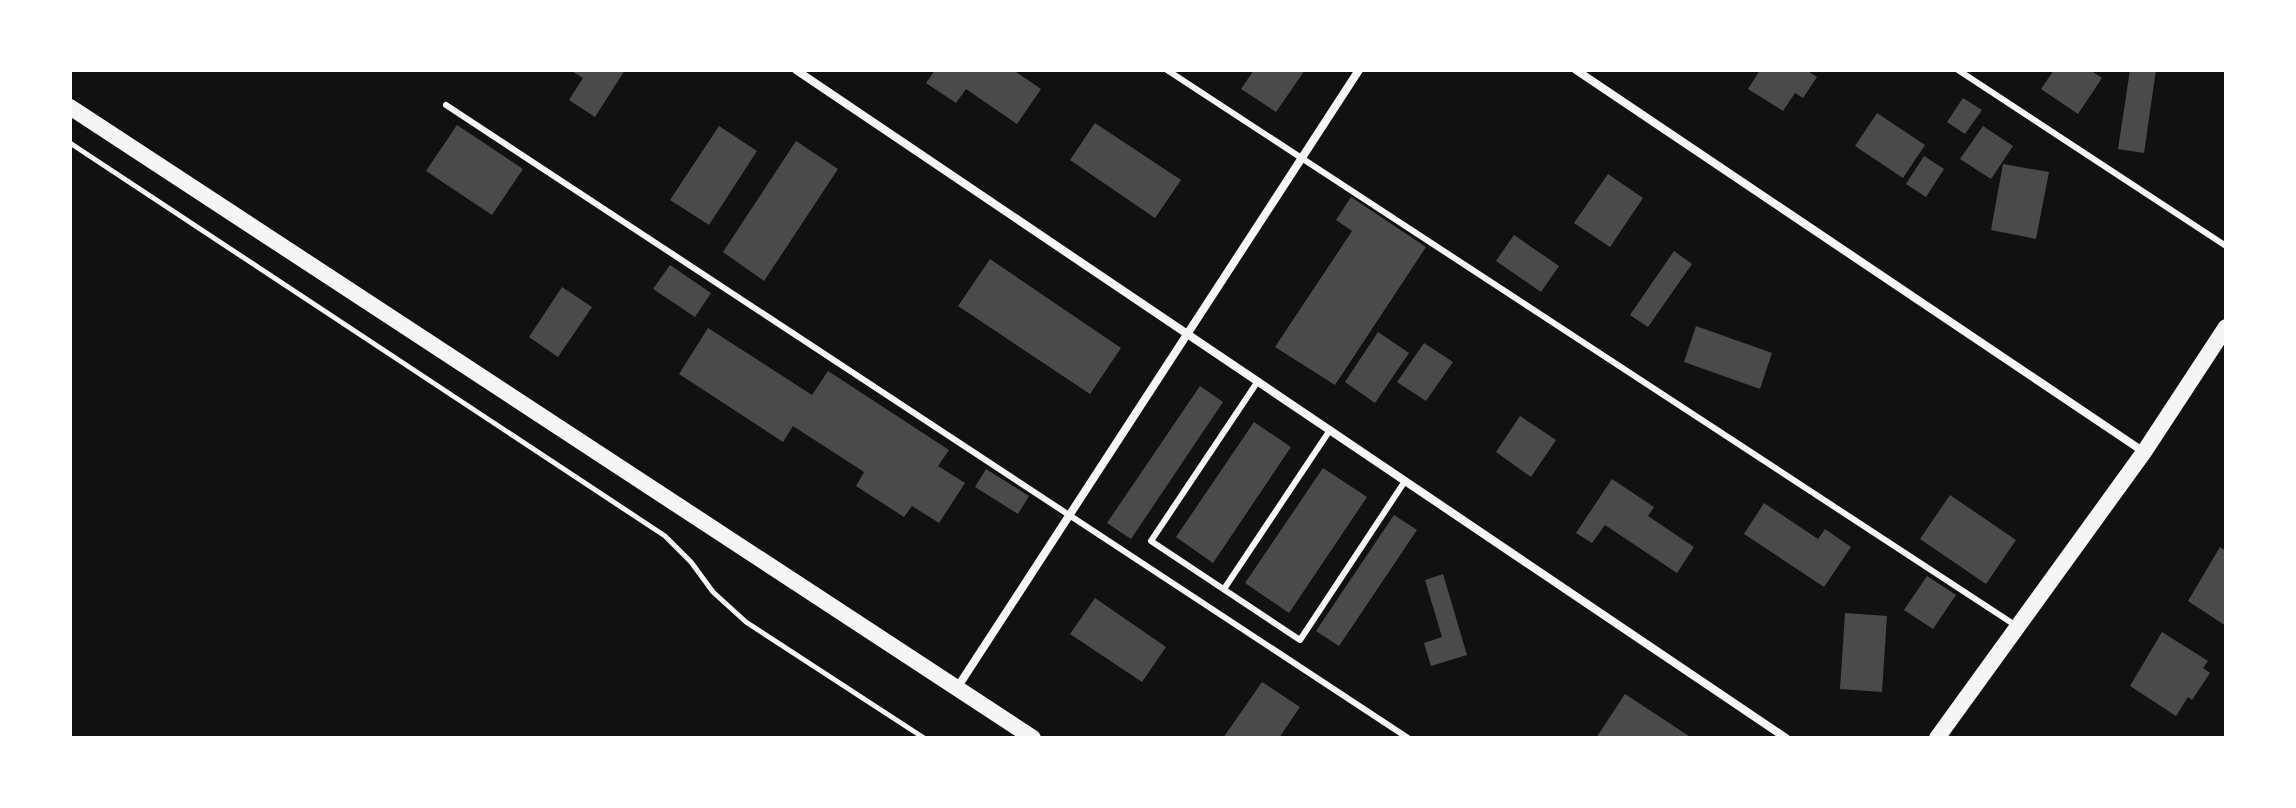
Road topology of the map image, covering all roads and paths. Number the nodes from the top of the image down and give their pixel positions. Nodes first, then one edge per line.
1 (796, 70) edge
2 (1167, 70) edge
3 (1359, 70) edge
4 (1576, 70) edge
5 (1958, 70) edge
6 (446, 105) dead end
7 (70, 107) edge
8 (70, 143) edge
9 (1301, 159) junction
10 (2226, 246) edge
11 (2226, 327) edge
12 (1187, 334) junction
13 (1258, 381) junction
14 (1330, 430) junction
15 (2144, 452) junction
16 (1405, 481) junction
17 (1068, 516) junction
18 (1224, 589) junction
19 (2018, 627) junction
20 (957, 689) junction
21 (924, 738) edge
22 (1033, 738) edge
23 (1408, 738) edge
24 (1786, 738) edge
25 (1937, 738) edge

1 - 12 street
2 - 9 lane
3 - 9 street
4 - 15 street
5 - 10 lane
6 - 17 lane
7 - 20 main road
8 - 21 path
9 - 12 street
9 - 19 lane
11 - 15 main road
12 - 13 street
12 - 17 street
13 - 14 street
13 - 18 lane
14 - 16 street
14 - 18 lane
15 - 19 main road
16 - 18 lane
16 - 24 street
17 - 20 street
17 - 23 lane
19 - 25 main road
20 - 22 main road

